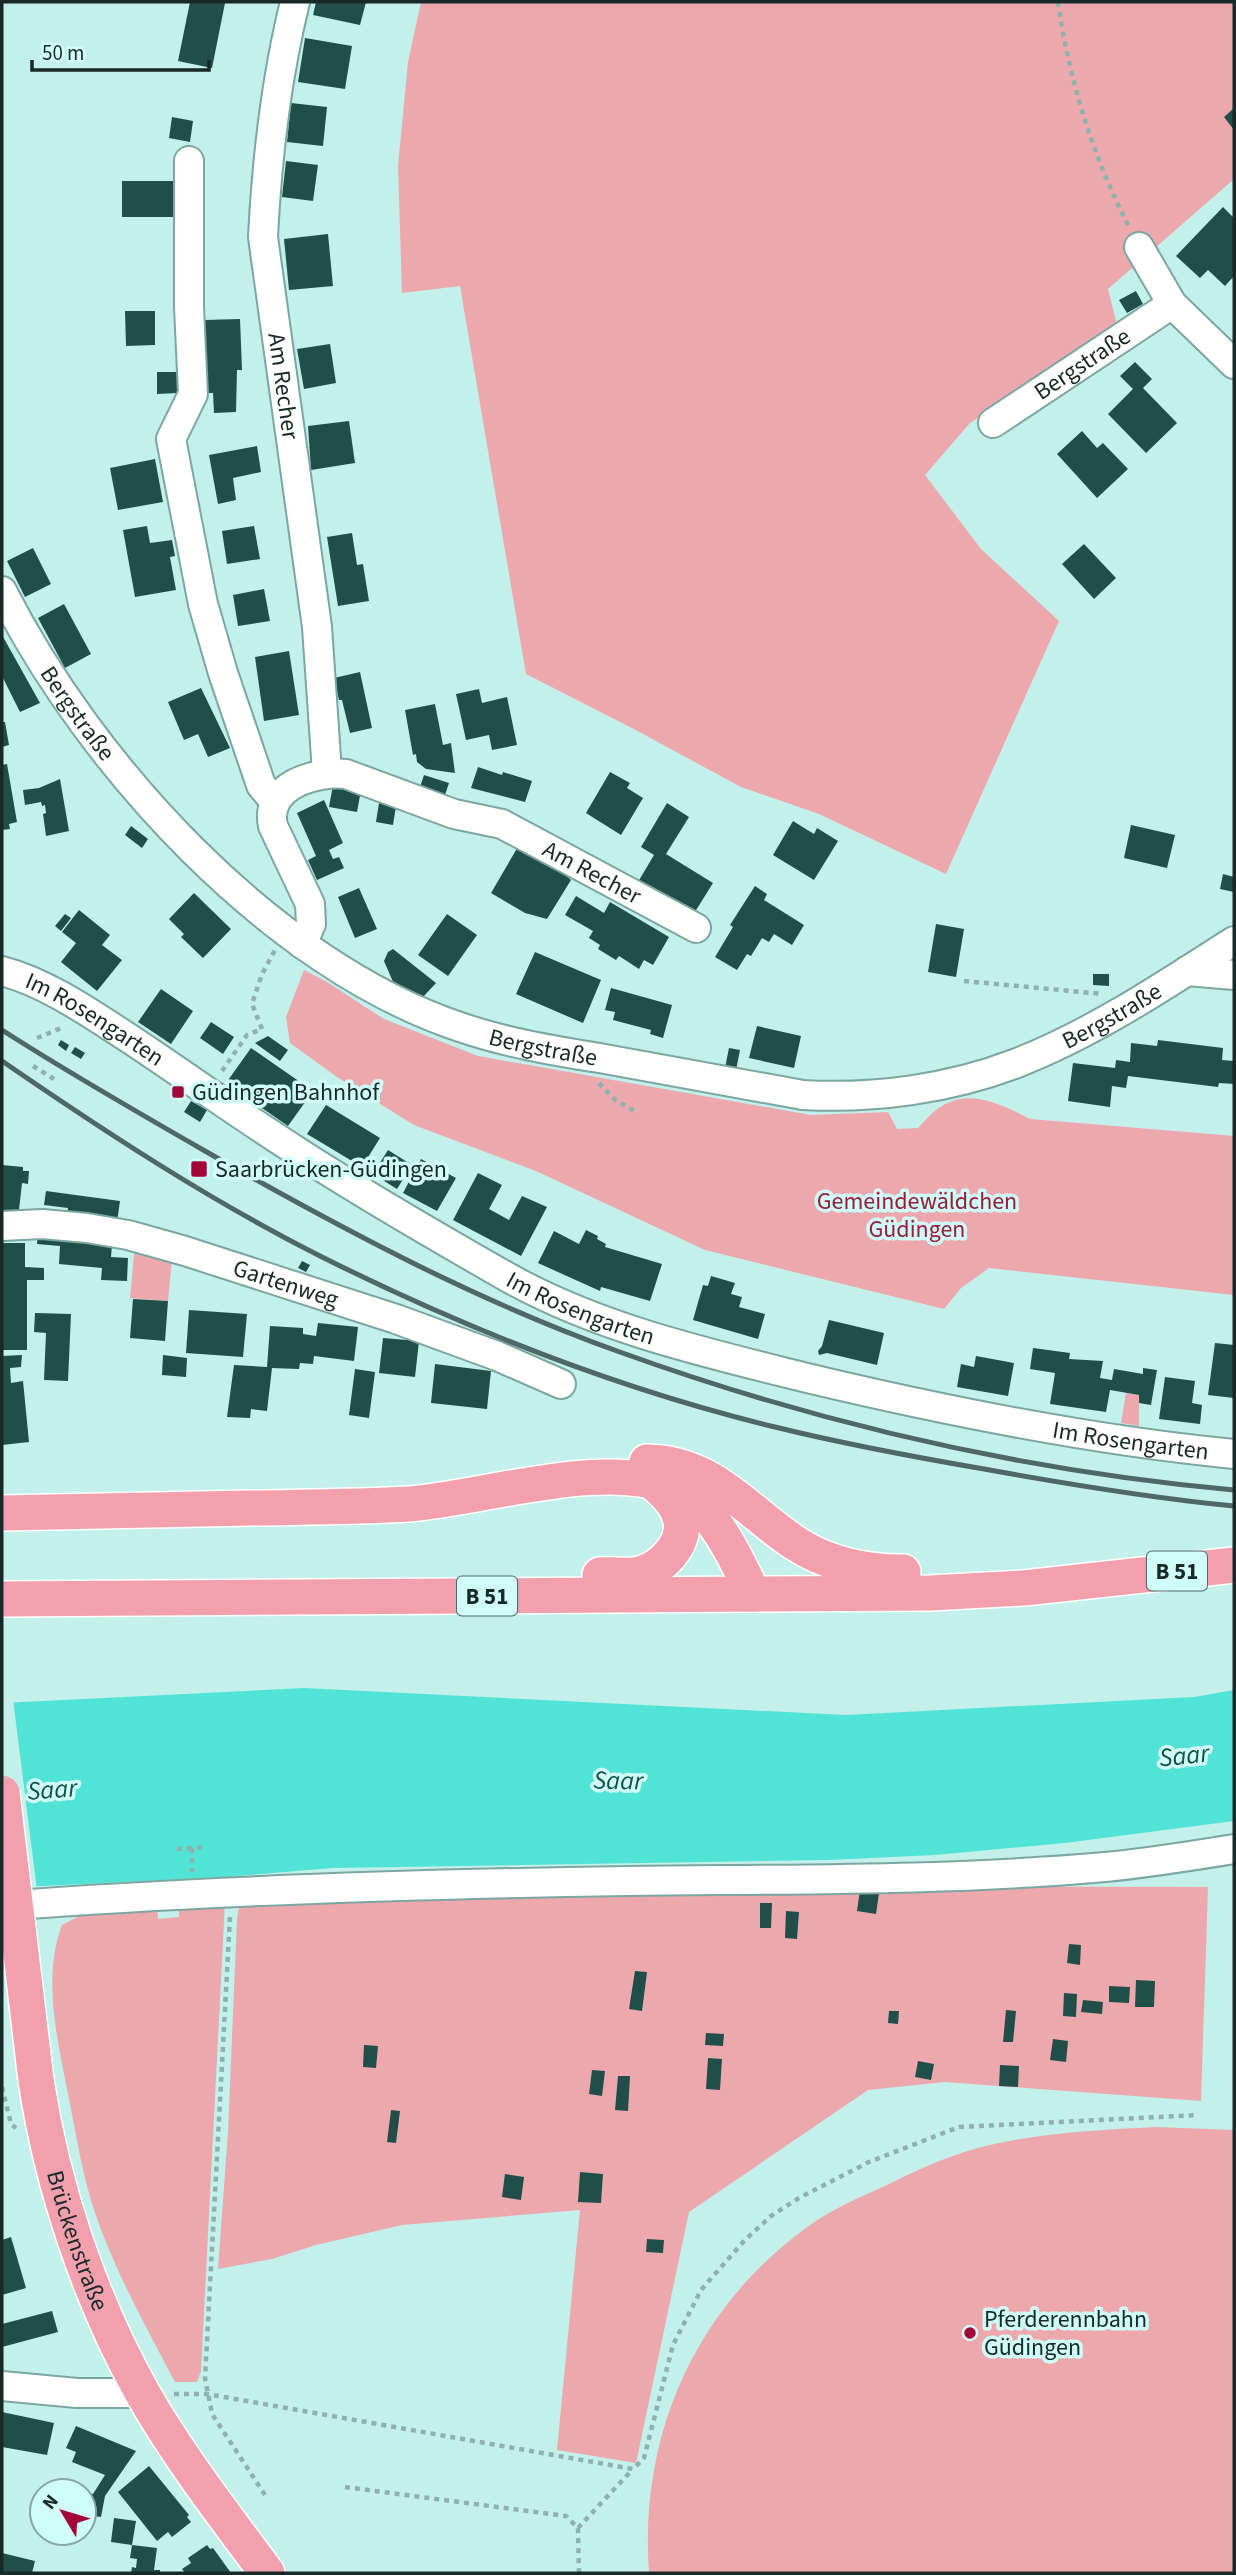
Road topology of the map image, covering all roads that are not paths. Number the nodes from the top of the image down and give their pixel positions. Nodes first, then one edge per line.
1 (295, 2) edge
2 (189, 161) dead end
3 (1139, 247) road end
4 (1172, 304) junction
5 (1234, 364) edge
6 (993, 423) dead end
7 (2, 591) edge
8 (327, 772) junction
9 (275, 802) junction
10 (696, 928) dead end
11 (1234, 941) edge
12 (288, 946) junction
13 (2, 971) edge
14 (1187, 971) junction
15 (1234, 975) edge
16 (2, 1226) edge
17 (561, 1384) dead end
18 (1234, 1454) edge
19 (587, 1478) junction
20 (653, 1482) junction
21 (2, 1513) edge
22 (1234, 1565) edge
23 (1120, 1578) junction
24 (753, 1594) junction
25 (220, 1598) junction
26 (2, 1599) edge
27 (2, 1793) edge
28 (1234, 1849) edge
29 (2, 1906) edge
30 (2, 2386) edge
31 (143, 2393) junction
32 (267, 2573) edge

1 - 8 street, Am Recher
2 - 9 street
3 - 4 street
4 - 5 street
4 - 6 street, Bergstraße
7 - 12 street, Bergstraße
8 - 9 street
8 - 10 street, Am Recher
9 - 12 street
11 - 14 street, Bergstraße
12 - 14 street, Bergstraße
13 - 18 street, Im Rosengarten
14 - 15 street
16 - 17 street, Gartenweg
19 - 20 main road
19 - 21 main road
19 - 23 main road
20 - 24 main road
20 - 25 main road
22 - 23 main road, B 51
23 - 24 main road, B 51
24 - 25 main road, B 51
25 - 26 main road, B 51
27 - 31 main road, Brückenstraße, bridge
28 - 29 street
30 - 31 street
31 - 32 main road, Brückenstraße

